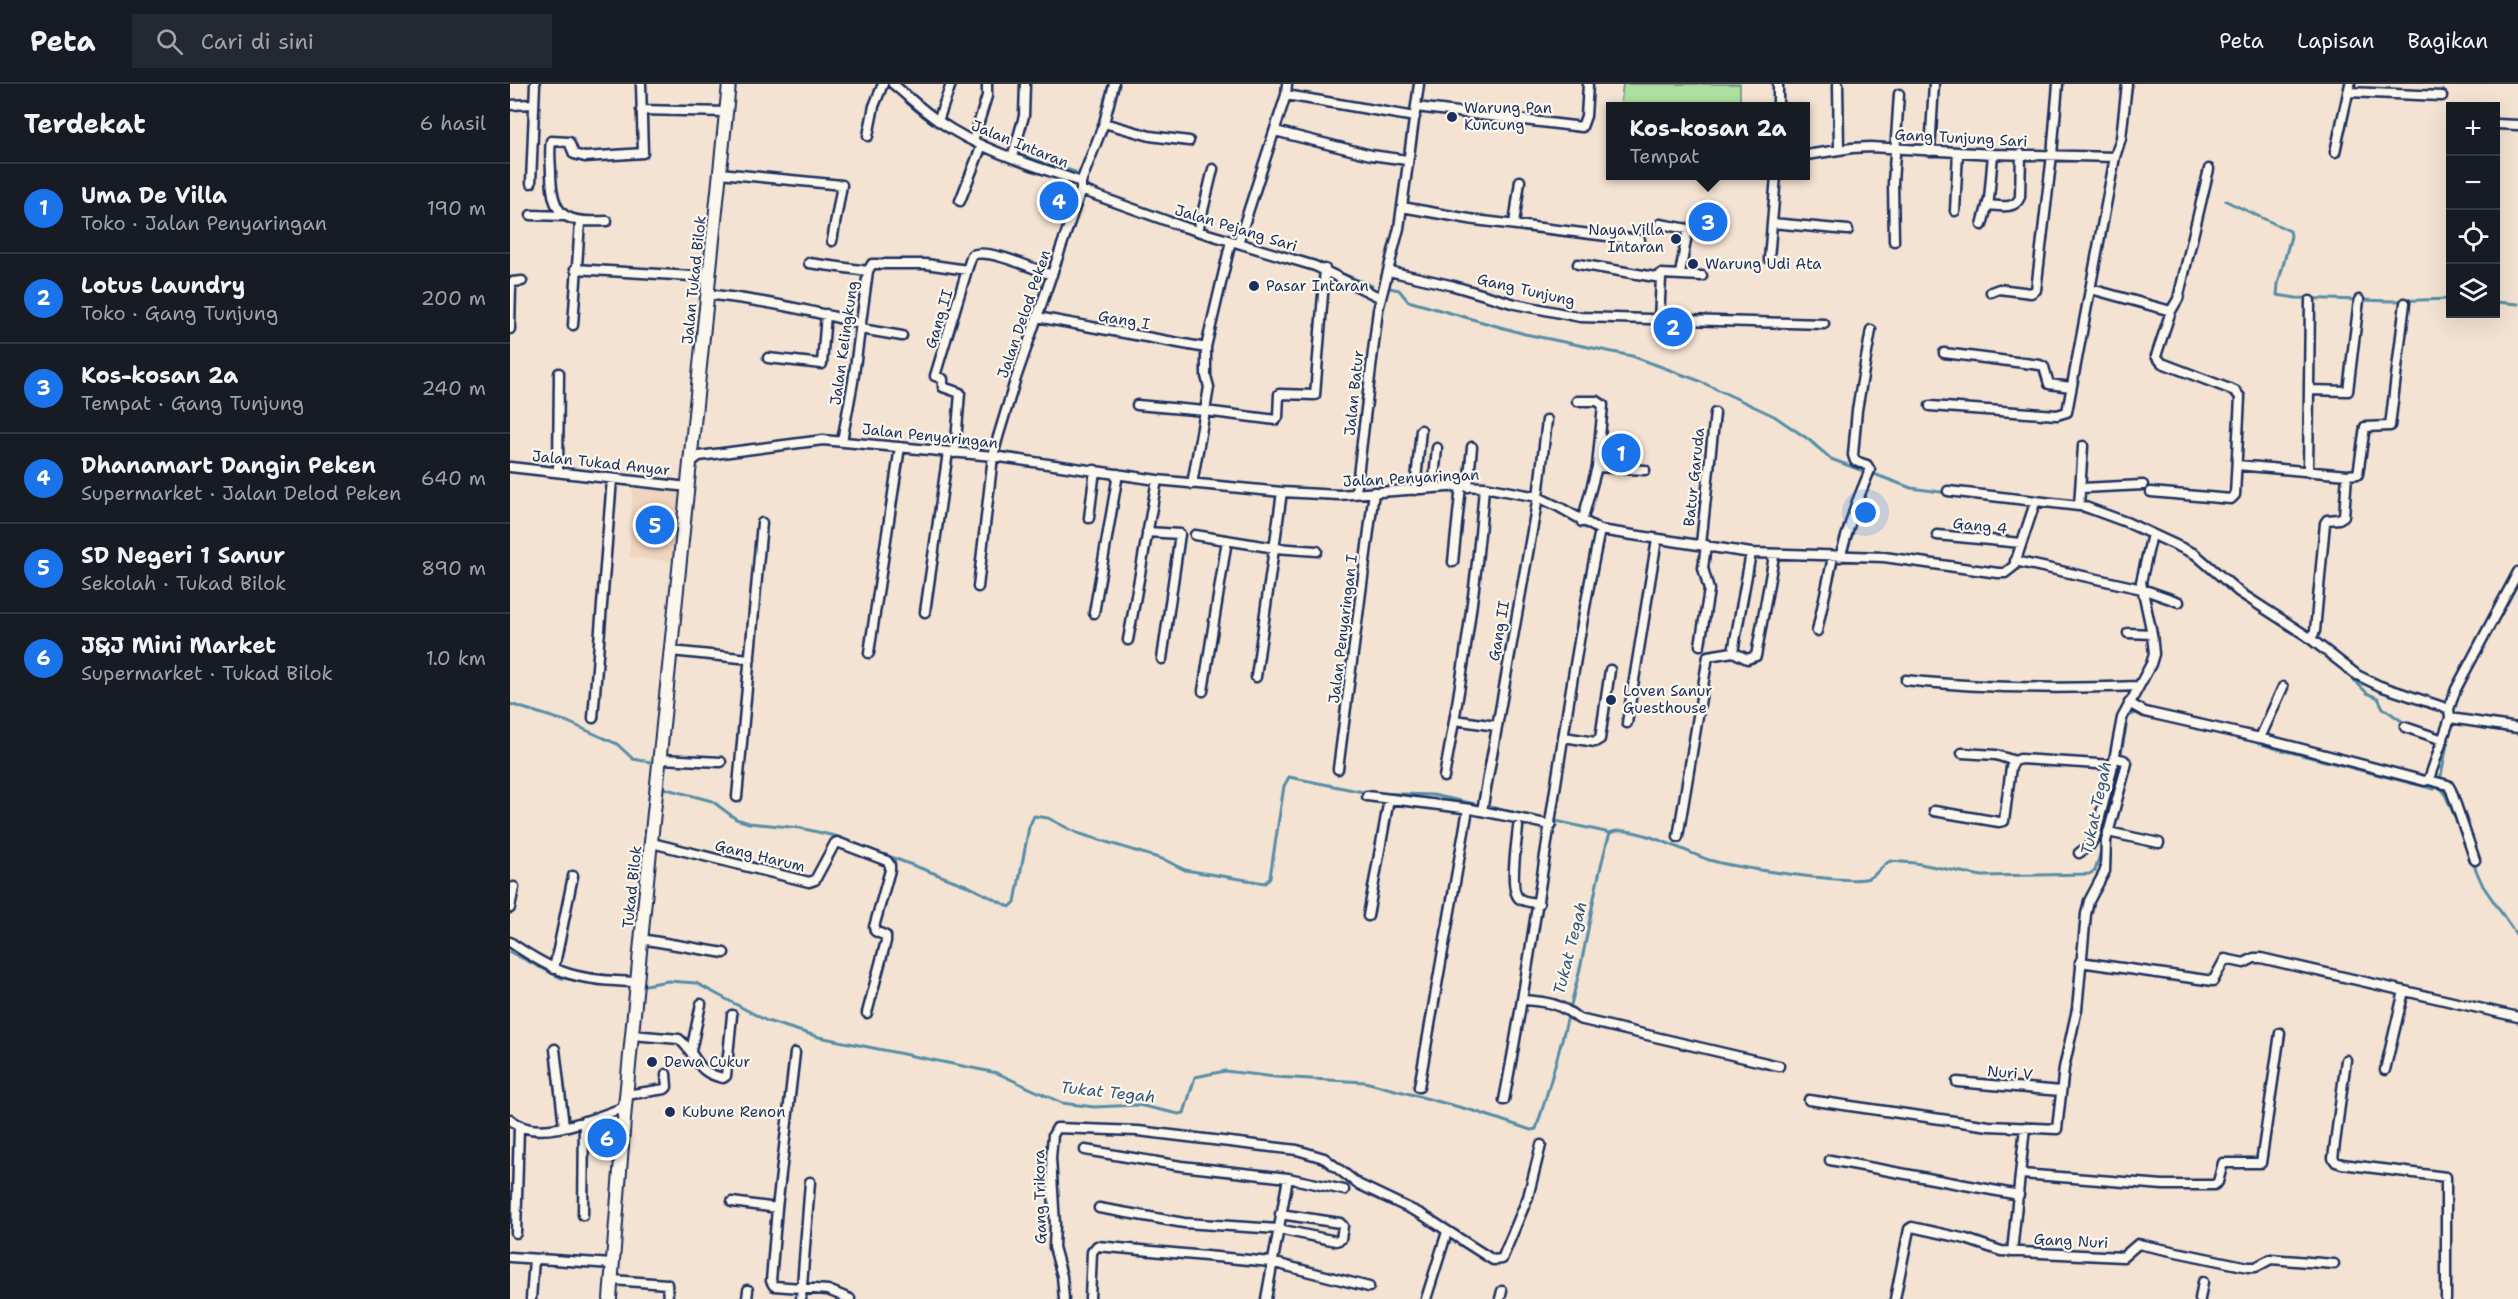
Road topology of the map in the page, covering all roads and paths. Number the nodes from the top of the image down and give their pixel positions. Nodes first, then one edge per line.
1 (536, 84) edge
2 (641, 84) edge
3 (729, 84) edge
4 (883, 84) edge
5 (893, 84) edge
6 (951, 84) edge
7 (987, 84) edge
8 (1025, 84) edge
9 (1114, 84) edge
10 (1287, 84) edge
11 (1419, 84) edge
12 (1778, 84) edge
13 (1838, 84) edge
14 (1934, 84) edge
15 (2058, 84) edge
16 (2127, 84) edge
17 (1588, 85) edge
18 (2349, 88) edge
19 (1899, 94) dead end
20 (1286, 95) junction
21 (2442, 96) dead end
22 (1778, 102) edge
23 (533, 104) junction
24 (510, 105) edge
25 (1416, 107) junction
26 (641, 111) junction
27 (726, 112) junction
28 (1415, 117) junction
29 (938, 121) junction
30 (1104, 123) junction
31 (2500, 124) edge
32 (2518, 125) edge
33 (1275, 131) junction
34 (868, 136) dead end
35 (973, 141) junction
36 (1189, 141) dead end
37 (982, 146) junction
38 (1895, 148) junction
39 (1839, 149) junction
40 (1930, 151) junction
41 (2335, 152) dead end
42 (1958, 153) junction
43 (1810, 154) edge
44 (1993, 154) junction
45 (2021, 154) junction
46 (2052, 155) junction
47 (1012, 158) junction
48 (2115, 158) junction
49 (1407, 160) junction
50 (1213, 169) dead end
51 (2209, 169) dead end
52 (720, 173) junction
53 (1776, 180) edge
54 (1520, 181) dead end
55 (531, 183) dead end
56 (1081, 186) junction
57 (960, 201) dead end
58 (1988, 205) junction
59 (1402, 207) junction
60 (1956, 211) dead end
61 (531, 215) dead end
62 (565, 216) junction
63 (608, 221) dead end
64 (580, 222) junction
65 (1772, 223) junction
66 (1514, 224) junction
67 (1660, 224) dead end
68 (1982, 225) dead end
69 (1848, 230) dead end
70 (1198, 231) junction
71 (1640, 240) dead end
72 (1894, 241) dead end
73 (832, 242) dead end
74 (1234, 242) junction
75 (1769, 260) dead end
76 (809, 263) dead end
77 (1578, 264) dead end
78 (575, 269) junction
79 (1325, 269) junction
80 (967, 270) junction
81 (868, 271) junction
82 (1389, 271) junction
83 (1680, 273) junction
84 (1052, 275) junction
85 (1702, 276) dead end
86 (709, 277) junction
87 (1660, 278) junction
88 (522, 281) dead end
89 (2091, 289) junction
90 (1991, 292) dead end
91 (707, 294) junction
92 (1381, 298) junction
93 (2359, 300) dead end
94 (2310, 301) dead end
95 (2405, 303) dead end
96 (2171, 310) junction
97 (826, 314) junction
98 (1037, 317) junction
99 (1659, 320) junction
100 (1824, 324) dead end
101 (573, 325) dead end
102 (861, 326) junction
103 (510, 329) edge
104 (1870, 330) dead end
105 (902, 336) dead end
106 (1206, 348) junction
107 (1944, 352) dead end
108 (768, 358) dead end
109 (559, 373) dead end
110 (2071, 387) junction
111 (2309, 390) junction
112 (1577, 401) dead end
113 (1137, 405) dead end
114 (1930, 406) dead end
115 (1205, 411) junction
116 (1715, 413) dead end
117 (1547, 420) dead end
118 (1421, 430) dead end
119 (842, 441) junction
120 (2083, 446) dead end
121 (900, 447) junction
122 (1472, 447) dead end
123 (1437, 448) dead end
124 (951, 452) junction
125 (993, 456) junction
126 (694, 457) junction
127 (2237, 465) junction
128 (510, 467) edge
129 (1597, 467) junction
130 (1095, 470) junction
131 (1645, 470) dead end
132 (558, 472) junction
133 (2308, 472) junction
134 (1118, 474) junction
135 (2347, 475) junction
136 (612, 479) junction
137 (1157, 480) junction
138 (689, 483) junction
139 (1192, 484) junction
140 (2143, 485) dead end
141 (1465, 486) junction
142 (1484, 487) junction
143 (2082, 488) junction
144 (1433, 489) junction
145 (1415, 490) junction
146 (1948, 491) dead end
147 (1282, 492) junction
148 (1356, 492) junction
149 (1374, 492) junction
150 (2151, 492) dead end
151 (1538, 498) junction
152 (2035, 503) junction
153 (2080, 505) junction
154 (1089, 518) dead end
155 (1582, 522) junction
156 (762, 523) dead end
157 (1600, 530) junction
158 (1147, 532) junction
159 (2152, 534) junction
160 (1195, 535) dead end
161 (1937, 535) dead end
162 (1657, 539) junction
163 (1227, 540) junction
164 (2021, 543) junction
165 (1704, 545) junction
166 (1275, 548) junction
167 (1317, 551) dead end
168 (1751, 554) junction
169 (1774, 556) junction
170 (1837, 557) junction
171 (2015, 561) junction
172 (1453, 562) dead end
173 (2518, 572) edge
174 (978, 587) dead end
175 (2142, 589) junction
176 (2179, 602) dead end
177 (926, 612) dead end
178 (1094, 613) dead end
179 (1817, 631) dead end
180 (2128, 633) dead end
181 (2152, 634) junction
182 (2311, 639) junction
183 (1128, 640) dead end
184 (1700, 645) dead end
185 (671, 651) junction
186 (1733, 652) junction
187 (869, 653) dead end
188 (750, 659) junction
189 (1162, 659) dead end
190 (1610, 670) dead end
191 (1256, 676) dead end
192 (1906, 680) dead end
193 (2138, 686) junction
194 (2283, 687) dead end
195 (1203, 691) dead end
196 (2129, 703) junction
197 (2450, 714) junction
198 (593, 718) dead end
199 (1455, 720) junction
200 (1627, 723) dead end
201 (1496, 726) junction
202 (2405, 727) dead end
203 (2518, 728) edge
204 (1564, 737) junction
205 (2260, 738) junction
206 (2443, 740) junction
207 (1962, 753) dead end
208 (661, 759) junction
209 (2118, 760) junction
210 (2015, 761) junction
211 (721, 762) dead end
212 (1338, 769) dead end
213 (1444, 777) dead end
214 (2429, 780) junction
215 (1367, 796) dead end
216 (738, 797) dead end
217 (1389, 799) junction
218 (1483, 807) junction
219 (1468, 809) junction
220 (1934, 811) dead end
221 (1551, 825) junction
222 (1518, 827) dead end
223 (2108, 832) junction
224 (1678, 837) dead end
225 (652, 843) junction
226 (2159, 843) dead end
227 (2079, 854) dead end
228 (2475, 860) dead end
229 (573, 876) dead end
230 (514, 887) dead end
231 (1539, 904) junction
232 (510, 908) edge
233 (1368, 916) dead end
234 (641, 939) junction
235 (510, 942) edge
236 (724, 953) dead end
237 (2080, 962) junction
238 (554, 969) junction
239 (637, 987) junction
240 (2404, 991) junction
241 (1524, 1000) junction
242 (701, 1004) dead end
243 (867, 1013) dead end
244 (732, 1015) dead end
245 (2518, 1017) edge
246 (2280, 1033) dead end
247 (632, 1035) junction
248 (555, 1049) dead end
249 (691, 1051) junction
250 (795, 1053) dead end
251 (2346, 1060) dead end
252 (1779, 1066) dead end
253 (2385, 1070) dead end
254 (666, 1074) dead end
255 (1957, 1082) dead end
256 (1419, 1087) dead end
257 (2061, 1091) junction
258 (1504, 1100) dead end
259 (1809, 1100) dead end
260 (626, 1101) junction
261 (584, 1121) junction
262 (513, 1123) edge
263 (564, 1126) junction
264 (2025, 1127) junction
265 (1541, 1145) dead end
266 (1084, 1150) dead end
267 (1830, 1160) dead end
268 (2021, 1174) junction
269 (1288, 1178) junction
270 (810, 1182) dead end
271 (1344, 1190) dead end
272 (2019, 1195) junction
273 (732, 1202) dead end
274 (777, 1208) junction
275 (1099, 1208) dead end
276 (1280, 1214) junction
277 (583, 1215) dead end
278 (1278, 1229) junction
279 (1447, 1232) junction
280 (516, 1233) dead end
281 (2012, 1252) junction
282 (510, 1257) edge
283 (534, 1259) junction
284 (1272, 1263) junction
285 (612, 1264) junction
286 (2334, 1264) dead end
287 (612, 1280) junction
288 (2203, 1282) dead end
289 (1369, 1287) dead end
290 (802, 1288) junction
291 (531, 1299) edge
292 (610, 1299) edge
293 (668, 1299) edge
294 (801, 1299) edge
295 (850, 1299) edge
296 (1064, 1299) edge
297 (1090, 1299) edge
298 (1266, 1299) edge
299 (1426, 1299) edge
300 (1895, 1299) edge
301 (2200, 1299) edge
302 (2446, 1299) edge

1 - 23 street
2 - 26 street
3 - 27 street, Jalan Tukad Bilok
4 - 34 street
5 - 29 street, Jalan Intaran
6 - 29 street
7 - 35 street
8 - 47 street
9 - 30 street, Jalan Delod Peken
10 - 20 street
11 - 25 street, Jalan Batur
12 - 22 street
13 - 39 street
14 - 40 street
15 - 46 street
16 - 48 street
17 - 25 street
18 - 21 street
18 - 41 street
19 - 38 street
20 - 28 street
20 - 33 street
23 - 24 street
23 - 55 street
25 - 28 street, Jalan Batur
26 - 27 street
26 - 62 street
27 - 52 street, Jalan Tukad Bilok
28 - 49 street, Jalan Batur
29 - 35 street, Jalan Intaran
30 - 36 street
30 - 56 street, Jalan Delod Peken
31 - 32 street
33 - 49 street
33 - 74 street
35 - 37 street, Jalan Intaran
37 - 47 street, Jalan Intaran
37 - 57 street
38 - 39 street, Gang Tunjung Sari
38 - 40 street, Gang Tunjung Sari
38 - 72 street
39 - 43 street, Gang Tunjung Sari
40 - 42 street, Gang Tunjung Sari
42 - 44 street, Gang Tunjung Sari
42 - 60 street
44 - 45 street, Gang Tunjung Sari
44 - 58 street
45 - 46 street, Gang Tunjung Sari
45 - 58 street
46 - 48 street, Gang Tunjung Sari
46 - 90 street
47 - 56 street, Jalan Intaran
48 - 89 street
49 - 59 street, Jalan Batur
50 - 70 street
51 - 96 street
52 - 73 street
52 - 86 street, Jalan Tukad Bilok
53 - 65 street
54 - 66 street
56 - 70 street, Jalan Pejang Sari
56 - 84 street, Jalan Delod Peken
58 - 68 street
59 - 66 street
59 - 82 street, Jalan Batur
61 - 62 street
62 - 64 street
63 - 64 street
64 - 78 street
65 - 69 street
65 - 75 street
66 - 71 street
67 - 83 street
70 - 74 street, Jalan Pejang Sari
74 - 79 street, Jalan Pejang Sari
74 - 106 street
76 - 81 street
77 - 87 street
78 - 86 street
78 - 101 street
79 - 92 street, Jalan Pejang Sari
79 - 115 street
80 - 81 street, Jalan Kelingkung
80 - 84 street
80 - 124 street, Gang II
81 - 102 street, Jalan Kelingkung
82 - 92 street, Jalan Batur
82 - 99 street, Gang Tunjung
83 - 85 street
83 - 87 street
84 - 98 street, Jalan Delod Peken
86 - 91 street, Jalan Tukad Bilok
87 - 99 street
88 - 103 street
89 - 96 street
89 - 110 street
91 - 97 street
91 - 126 street, Jalan Tukad Bilok
92 - 148 street, Jalan Batur
93 - 111 street
94 - 111 street
95 - 135 street
96 - 127 street
97 - 102 street
97 - 108 street
98 - 106 street, Gang I
98 - 125 street, Jalan Delod Peken
99 - 100 street, Gang Tunjung
102 - 105 street
102 - 119 street, Jalan Kelingkung
104 - 170 street
106 - 115 street
107 - 110 street
109 - 132 street
110 - 114 street
111 - 133 street
112 - 129 street
113 - 115 street
115 - 139 street
116 - 165 street, Batur Garuda
117 - 151 street, Gang II
118 - 145 street
119 - 121 street, Jalan Penyaringan
119 - 126 street, Jalan Penyaringan
120 - 143 street
121 - 124 street, Jalan Penyaringan
121 - 187 street
122 - 141 street
123 - 144 street
124 - 125 street, Jalan Penyaringan
124 - 177 street
125 - 130 street, Jalan Penyaringan
125 - 174 street, Jalan Delod Peken
126 - 138 street, Jalan Tukad Bilok
127 - 133 street
127 - 150 street
128 - 132 street, Jalan Tukad Anyar
129 - 131 street
129 - 155 street
130 - 134 street, Jalan Penyaringan
130 - 154 street
132 - 136 street, Jalan Tukad Anyar
133 - 135 street
134 - 137 street, Jalan Penyaringan
134 - 178 street
135 - 182 street
136 - 138 street, Jalan Tukad Anyar
136 - 198 street
137 - 139 street, Jalan Penyaringan
137 - 158 street
138 - 185 street, Tukad Bilok
139 - 147 street, Jalan Penyaringan
140 - 143 street
141 - 142 street, Jalan Penyaringan
141 - 144 street, Jalan Penyaringan
141 - 172 street
142 - 151 street, Jalan Penyaringan
142 - 199 street
143 - 153 street
144 - 145 street, Jalan Penyaringan
145 - 149 street, Jalan Penyaringan
146 - 152 street
147 - 148 street, Jalan Penyaringan
147 - 166 street
148 - 149 street, Jalan Penyaringan
149 - 212 street, Jalan Penyaringan I
151 - 155 street, Jalan Penyaringan
151 - 201 street, Gang II
152 - 153 street
152 - 164 street
153 - 159 street
155 - 157 street, Jalan Penyaringan
156 - 188 street
157 - 162 street, Jalan Penyaringan
157 - 204 street
158 - 183 street
158 - 189 street
159 - 175 street
159 - 182 street
160 - 163 street
161 - 164 street, Gang 4
162 - 165 street, Jalan Penyaringan
162 - 200 street
163 - 166 street
163 - 195 street
164 - 171 street
165 - 168 street, Jalan Penyaringan
165 - 184 street, Batur Garuda
166 - 167 street
166 - 191 street
168 - 169 street, Jalan Penyaringan
168 - 186 street
169 - 170 street, Jalan Penyaringan
169 - 186 street
170 - 171 street, Jalan Penyaringan
170 - 179 street
171 - 175 street
173 - 197 street
175 - 176 street
175 - 181 street
180 - 181 street
181 - 193 street
182 - 197 street
185 - 188 street
185 - 208 street, Tukad Bilok
186 - 224 street
188 - 216 street
190 - 204 street
192 - 193 street
193 - 196 street
194 - 205 street
196 - 205 street
196 - 209 street
197 - 203 street
197 - 206 street
199 - 201 street
199 - 213 street
201 - 218 street, Gang II
202 - 206 street
204 - 221 street
205 - 214 street
206 - 214 street
207 - 210 street
208 - 211 street
208 - 225 street, Tukad Bilok
209 - 210 street
209 - 223 street
209 - 227 street
210 - 220 street
214 - 228 street
215 - 217 street
217 - 219 street
217 - 233 street
218 - 219 street
218 - 221 street
219 - 256 street
221 - 231 street
222 - 231 street
223 - 226 street
223 - 237 street
225 - 234 street, Tukad Bilok
225 - 243 street, Gang Harum
229 - 238 street
230 - 232 street
231 - 241 street
234 - 236 street
234 - 239 street, Tukad Bilok
235 - 238 street
237 - 240 street
237 - 257 street
238 - 239 street
239 - 247 street, Tukad Bilok
240 - 245 street
240 - 253 street
241 - 252 street
241 - 258 street
242 - 249 street
244 - 249 street
246 - 268 street
247 - 249 street
247 - 260 street, Tukad Bilok
248 - 263 street
250 - 274 street
251 - 302 street
254 - 260 street
255 - 257 street, Nuri V
257 - 264 street
259 - 264 street
260 - 261 street
260 - 285 street, Tukad Bilok
261 - 263 street
261 - 277 street
262 - 263 street
262 - 280 street
264 - 268 street
265 - 279 street
266 - 269 street
267 - 272 street
268 - 272 street
269 - 271 street
269 - 276 street
270 - 290 street
272 - 281 street
273 - 274 street
274 - 290 street
275 - 278 street
276 - 278 street
276 - 278 street
278 - 284 street
279 - 296 street, Gang Trikora
279 - 299 street
281 - 286 street, Gang Nuri
281 - 300 street, Gang Nuri
282 - 283 street
283 - 285 street
283 - 291 street
284 - 289 street
284 - 297 street
284 - 298 street
285 - 287 street, Tukad Bilok
287 - 292 street, Tukad Bilok
287 - 293 street
288 - 301 street
290 - 294 street
290 - 295 street

